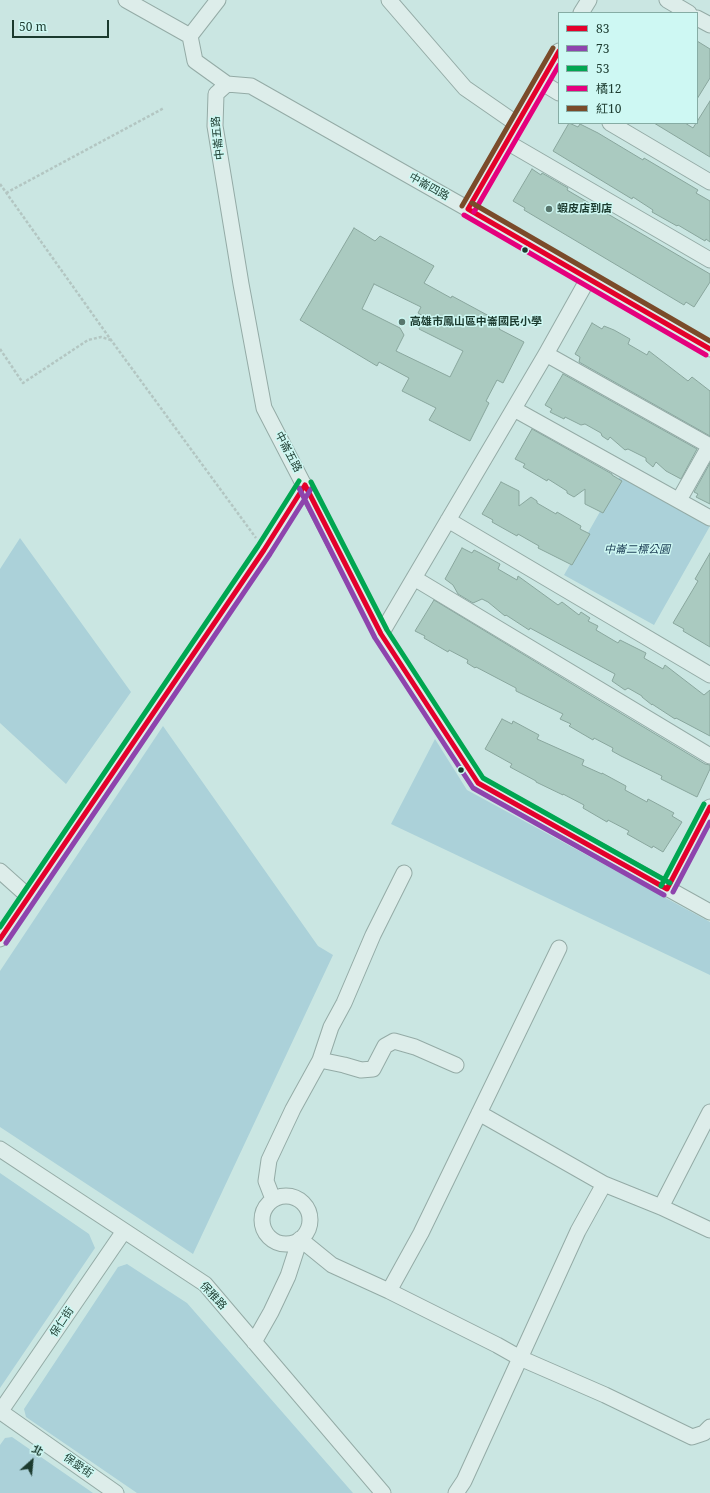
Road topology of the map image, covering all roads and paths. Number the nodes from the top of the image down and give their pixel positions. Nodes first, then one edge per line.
1 (126, 0) edge
2 (218, 0) edge
3 (389, 0) edge
4 (589, 0) edge
5 (666, 0) edge
6 (582, 12) edge
7 (687, 12) edge
8 (698, 19) edge
9 (710, 25) edge
10 (190, 36) junction
11 (558, 53) edge
12 (541, 82) junction
13 (227, 84) junction
14 (558, 92) edge
15 (164, 108) dead end
16 (517, 124) junction
17 (612, 124) edge
18 (507, 142) junction
19 (710, 182) edge
20 (0, 184) edge
21 (6, 193) junction
22 (468, 209) junction
23 (710, 260) edge
24 (588, 279) junction
25 (111, 340) junction
26 (0, 349) edge
27 (710, 349) edge
28 (546, 354) junction
29 (514, 409) junction
30 (710, 445) edge
31 (305, 485) junction
32 (679, 500) junction
33 (710, 518) edge
34 (448, 520) junction
35 (264, 550) junction
36 (414, 578) junction
37 (381, 634) junction
38 (710, 675) edge
39 (710, 756) edge
40 (710, 807) edge
41 (0, 871) edge
42 (404, 873) dead end
43 (667, 889) junction
44 (29, 897) junction
45 (710, 912) edge
46 (0, 939) edge
47 (559, 948) dead end
48 (320, 1060) junction
49 (456, 1065) dead end
50 (710, 1112) edge
51 (479, 1113) junction
52 (0, 1149) edge
53 (604, 1184) junction
54 (273, 1199) junction
55 (661, 1207) junction
56 (710, 1230) edge
57 (124, 1231) junction
58 (300, 1239) junction
59 (389, 1291) junction
60 (254, 1342) junction
61 (520, 1358) junction
62 (0, 1412) edge
63 (710, 1427) edge
64 (116, 1493) edge
65 (383, 1493) edge
66 (456, 1493) edge

1 - 10 street
2 - 10 street
3 - 16 street
4 - 6 street
5 - 7 street
8 - 9 street
10 - 13 street
11 - 12 street
12 - 14 street
12 - 16 street
13 - 22 street, 中崙四路
13 - 31 street, 中崙五路
15 - 21 path
16 - 18 street
17 - 19 street
18 - 22 street
18 - 23 street
20 - 21 path
21 - 25 path
22 - 24 street, 中崙四路
24 - 27 street, 中崙四路
24 - 28 street
25 - 26 path
25 - 35 path
28 - 29 street
28 - 30 street
29 - 32 street
29 - 34 street
30 - 32 street
31 - 35 street
31 - 37 street, 中崙五路
32 - 33 street
34 - 36 street
34 - 38 street
35 - 44 street
36 - 37 street
36 - 39 street
37 - 43 street, 中崙五路
40 - 43 street
41 - 44 street
42 - 48 street
43 - 45 street, 中崙五路
44 - 46 street
47 - 51 street
48 - 49 street
48 - 54 street
50 - 55 street
51 - 53 street
51 - 59 street
52 - 57 street, 保雅路
53 - 55 street
53 - 61 street
54 - 58 street
54 - 58 street
55 - 56 street
57 - 60 street, 保雅路
57 - 62 street, 保仁街
58 - 59 street
58 - 60 street
59 - 61 street
60 - 65 street, 保雅路
61 - 63 street
61 - 66 street
62 - 64 street, 保愛街

